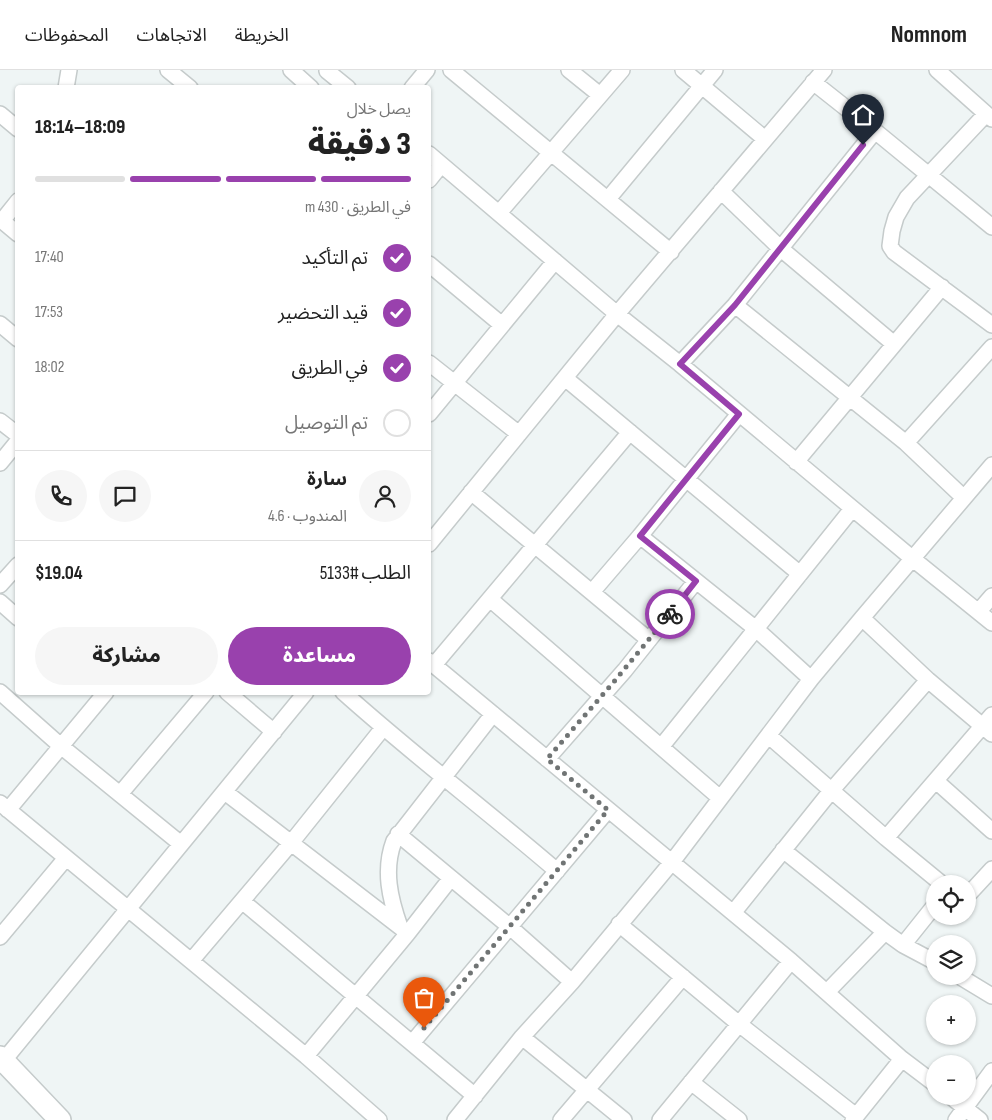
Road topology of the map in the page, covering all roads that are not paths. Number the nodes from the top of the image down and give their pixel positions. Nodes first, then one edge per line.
1 (69, 70) edge
2 (168, 70) edge
3 (291, 70) edge
4 (327, 70) edge
5 (426, 70) edge
6 (451, 70) edge
7 (569, 70) edge
8 (622, 70) edge
9 (683, 70) edge
10 (715, 70) edge
11 (824, 70) edge
12 (936, 70) edge
13 (813, 82) junction
14 (66, 85) edge
15 (186, 85) edge
16 (308, 85) edge
17 (314, 85) edge
18 (344, 85) edge
19 (414, 85) edge
20 (702, 86) junction
21 (600, 95) junction
22 (0, 114) edge
23 (989, 116) edge
24 (15, 126) edge
25 (875, 131) junction
26 (764, 139) junction
27 (551, 151) junction
28 (431, 156) edge
29 (441, 165) junction
30 (929, 175) junction
31 (431, 178) edge
32 (721, 191) junction
33 (608, 199) junction
34 (15, 204) edge
35 (499, 213) junction
36 (1, 220) edge
37 (992, 227) edge
38 (15, 232) edge
39 (780, 248) junction
40 (671, 252) junction
41 (555, 261) junction
42 (431, 266) edge
43 (942, 287) junction
44 (735, 305) junction
45 (617, 314) junction
46 (0, 324) edge
47 (502, 325) junction
48 (992, 325) edge
49 (15, 336) edge
50 (894, 344) junction
51 (992, 347) edge
52 (680, 364) junction
53 (431, 365) edge
54 (565, 378) junction
55 (454, 383) junction
56 (850, 397) junction
57 (431, 412) edge
58 (739, 414) junction
59 (0, 421) edge
60 (630, 432) junction
61 (15, 433) edge
62 (519, 434) junction
63 (906, 443) junction
64 (15, 445) edge
65 (796, 462) junction
66 (0, 463) edge
67 (992, 465) edge
68 (685, 479) junction
69 (471, 492) junction
70 (964, 498) junction
71 (852, 509) junction
72 (640, 536) junction
73 (431, 542) edge
74 (535, 545) junction
75 (912, 560) junction
76 (15, 568) edge
77 (800, 574) junction
78 (696, 581) junction
79 (0, 585) edge
80 (592, 592) junction
81 (992, 596) edge
82 (490, 599) junction
83 (0, 602) edge
84 (979, 611) junction
85 (15, 615) edge
86 (862, 618) junction
87 (992, 622) edge
88 (756, 629) junction
89 (649, 640) junction
90 (431, 663) edge
91 (811, 679) junction
92 (928, 680) junction
93 (0, 692) edge
94 (101, 695) edge
95 (203, 695) edge
96 (231, 695) edge
97 (304, 695) edge
98 (346, 695) edge
99 (601, 698) junction
100 (493, 714) junction
101 (989, 725) edge
102 (383, 728) junction
103 (274, 732) junction
104 (769, 736) junction
105 (62, 747) junction
106 (661, 747) junction
107 (547, 759) junction
108 (444, 776) junction
109 (936, 781) junction
110 (831, 791) junction
111 (225, 792) junction
112 (120, 794) junction
113 (720, 798) junction
114 (4, 807) edge
115 (608, 810) junction
116 (992, 831) edge
117 (398, 834) junction
118 (886, 838) junction
119 (291, 843) junction
120 (182, 844) junction
121 (783, 850) junction
122 (66, 858) junction
123 (672, 862) junction
124 (992, 869) edge
125 (557, 871) junction
126 (931, 875) edge
127 (451, 878) junction
128 (976, 886) edge
129 (242, 901) junction
130 (128, 909) junction
131 (733, 913) junction
132 (926, 916) edge
133 (620, 924) junction
134 (3, 927) edge
135 (510, 927) junction
136 (404, 930) junction
137 (885, 932) junction
138 (903, 945) junction
139 (926, 957) edge
140 (191, 961) junction
141 (791, 961) junction
142 (683, 977) junction
143 (572, 982) junction
144 (974, 985) edge
145 (827, 992) junction
146 (356, 996) junction
147 (992, 996) edge
148 (739, 1024) junction
149 (522, 1037) junction
150 (412, 1043) junction
151 (306, 1056) junction
152 (902, 1059) junction
153 (1, 1061) edge
154 (992, 1071) edge
155 (926, 1077) edge
156 (691, 1082) junction
157 (586, 1091) junction
158 (475, 1096) junction
159 (961, 1114) edge
160 (854, 1118) edge
161 (60, 1120) edge
162 (379, 1120) edge
163 (455, 1120) edge
164 (561, 1120) edge
165 (624, 1120) edge
166 (660, 1120) edge
167 (739, 1120) edge
168 (980, 1120) edge

1 - 14 street
2 - 15 street
3 - 16 street
4 - 17 street
4 - 18 street
5 - 19 street
6 - 27 street
7 - 21 street
8 - 21 street
9 - 20 street
10 - 20 street
11 - 13 street
12 - 23 street
13 - 25 street
13 - 26 street
20 - 26 street
20 - 33 street
21 - 27 street
22 - 24 street
23 - 30 street
25 - 30 street
25 - 39 street
26 - 32 street
27 - 33 street
27 - 35 street
28 - 29 street
29 - 31 street
29 - 35 street
30 - 37 street
30 - 43 street
32 - 39 street
32 - 40 street
33 - 40 street
34 - 36 street
35 - 41 street
36 - 38 street
39 - 44 street
39 - 50 street
40 - 45 street
41 - 45 street
41 - 47 street
42 - 47 street
43 - 48 street
43 - 50 street
44 - 52 street
44 - 56 street
45 - 52 street
45 - 54 street
46 - 49 street
47 - 55 street
50 - 56 street
51 - 63 street
52 - 58 street
53 - 55 street
54 - 60 street
54 - 62 street
55 - 57 street
55 - 62 street
56 - 63 street
56 - 65 street
58 - 65 street
58 - 68 street
59 - 61 street
60 - 68 street
60 - 74 street
62 - 69 street
63 - 70 street
64 - 66 street
65 - 71 street
67 - 70 street
68 - 72 street
68 - 77 street
69 - 73 street
69 - 74 street
70 - 75 street
71 - 75 street
71 - 77 street
72 - 78 street
72 - 80 street
74 - 80 street
74 - 82 street
75 - 84 street
75 - 86 street
76 - 79 street
77 - 88 street
78 - 88 street
78 - 89 street
80 - 89 street
81 - 84 street
82 - 90 street
82 - 99 street
83 - 85 street
84 - 87 street
86 - 91 street
86 - 92 street
88 - 91 street
88 - 106 street
89 - 99 street
90 - 100 street
91 - 104 street
92 - 101 street
92 - 110 street
93 - 105 street
94 - 105 street
95 - 112 street
96 - 103 street
97 - 103 street
98 - 102 street
99 - 106 street
99 - 107 street
100 - 107 street
100 - 108 street
101 - 109 street
102 - 108 street
102 - 119 street
103 - 111 street
104 - 110 street
104 - 113 street
105 - 112 street
105 - 114 street
106 - 113 street
107 - 115 street
108 - 117 street
108 - 125 street
109 - 116 street
109 - 118 street
110 - 118 street
110 - 121 street
111 - 119 street
111 - 120 street
112 - 120 street
113 - 123 street
114 - 122 street
115 - 123 street
115 - 125 street
117 - 127 street
117 - 136 street
118 - 126 street
119 - 129 street
119 - 136 street
120 - 130 street
121 - 131 street
121 - 137 street
122 - 130 street
122 - 134 street
123 - 131 street
123 - 133 street
124 - 128 street
125 - 135 street
127 - 135 street
127 - 136 street
129 - 140 street
129 - 146 street
130 - 140 street
130 - 153 street
131 - 141 street
132 - 138 street
133 - 142 street
133 - 143 street
135 - 143 street
135 - 150 street
136 - 146 street
137 - 138 street
137 - 145 street
138 - 139 street
140 - 151 street
141 - 145 street
141 - 148 street
142 - 148 street
142 - 157 street
143 - 149 street
144 - 147 street
145 - 152 street
146 - 150 street
146 - 151 street
148 - 156 street
148 - 160 street
149 - 157 street
149 - 158 street
150 - 158 street
151 - 162 street
152 - 155 street
152 - 160 street
153 - 161 highway
154 - 159 street
156 - 166 street
156 - 167 street
157 - 164 street
157 - 165 street
158 - 163 street
159 - 168 street

